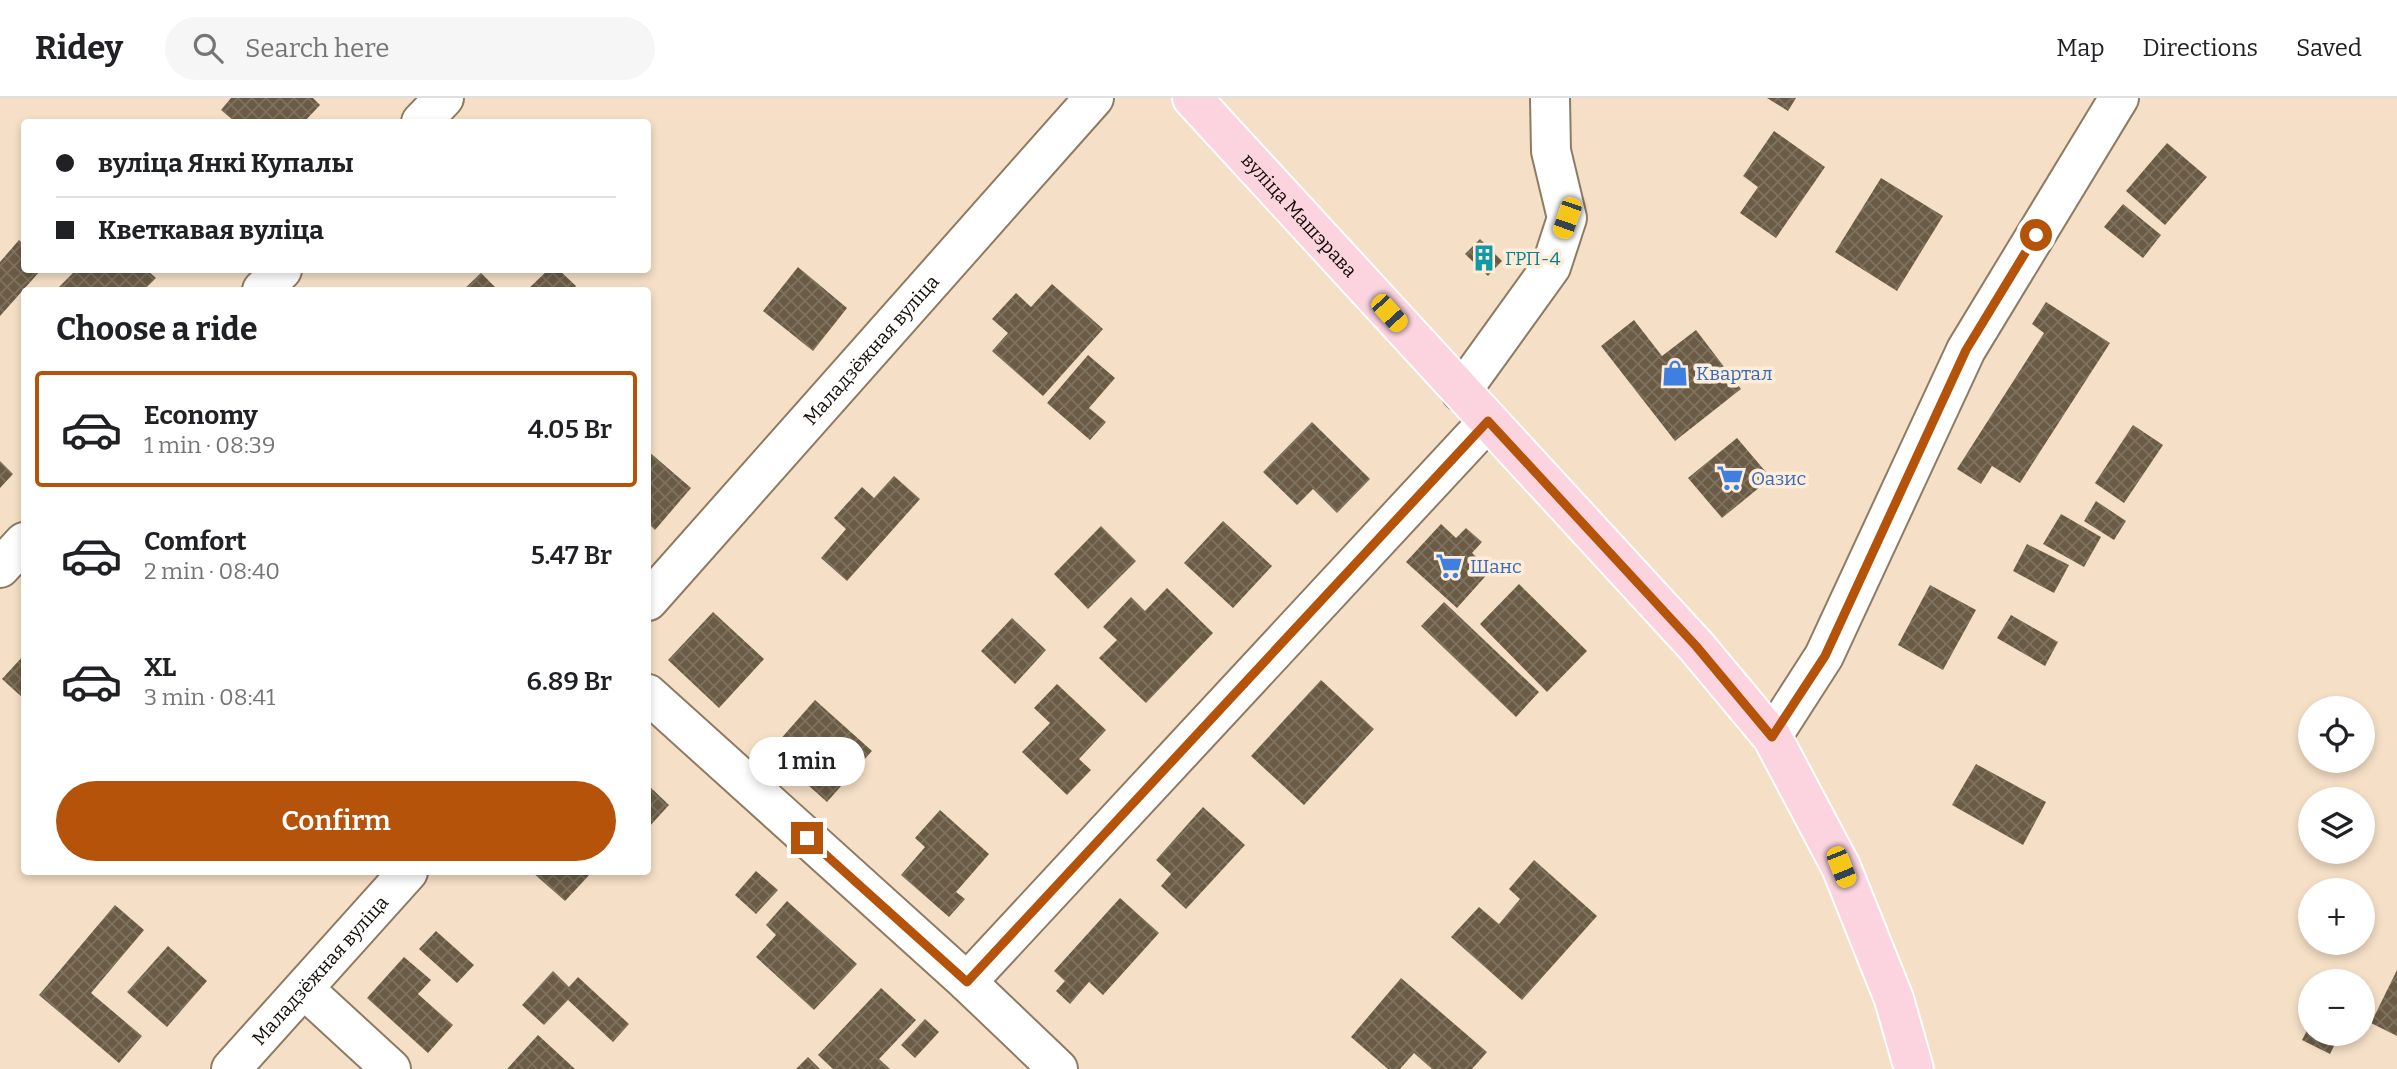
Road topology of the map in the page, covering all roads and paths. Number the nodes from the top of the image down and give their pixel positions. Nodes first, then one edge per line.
1 (444, 98) edge
2 (1094, 98) edge
3 (1192, 98) edge
4 (1550, 98) edge
5 (2119, 98) edge
6 (424, 119) edge
7 (279, 273) edge
8 (265, 287) edge
9 (1461, 392) junction
10 (1488, 421) junction
11 (21, 545) edge
12 (0, 568) edge
13 (651, 598) edge
14 (651, 697) edge
15 (1772, 737) junction
16 (405, 875) edge
17 (967, 982) junction
18 (304, 989) junction
19 (231, 1069) edge
20 (391, 1069) edge
21 (1058, 1069) edge
22 (1914, 1069) edge

1 - 6 street
2 - 13 street, Маладзёжная вуліца
3 - 9 main road, вуліца Машэрава
4 - 9 street
5 - 15 street
7 - 8 street
9 - 10 main road, вуліца Машэрава
10 - 15 main road, вуліца Машэрава
10 - 17 street
11 - 12 street
14 - 17 street
15 - 22 main road, вуліца Машэрава
16 - 18 street, Маладзёжная вуліца
17 - 21 street
18 - 19 street, Маладзёжная вуліца
18 - 20 street

